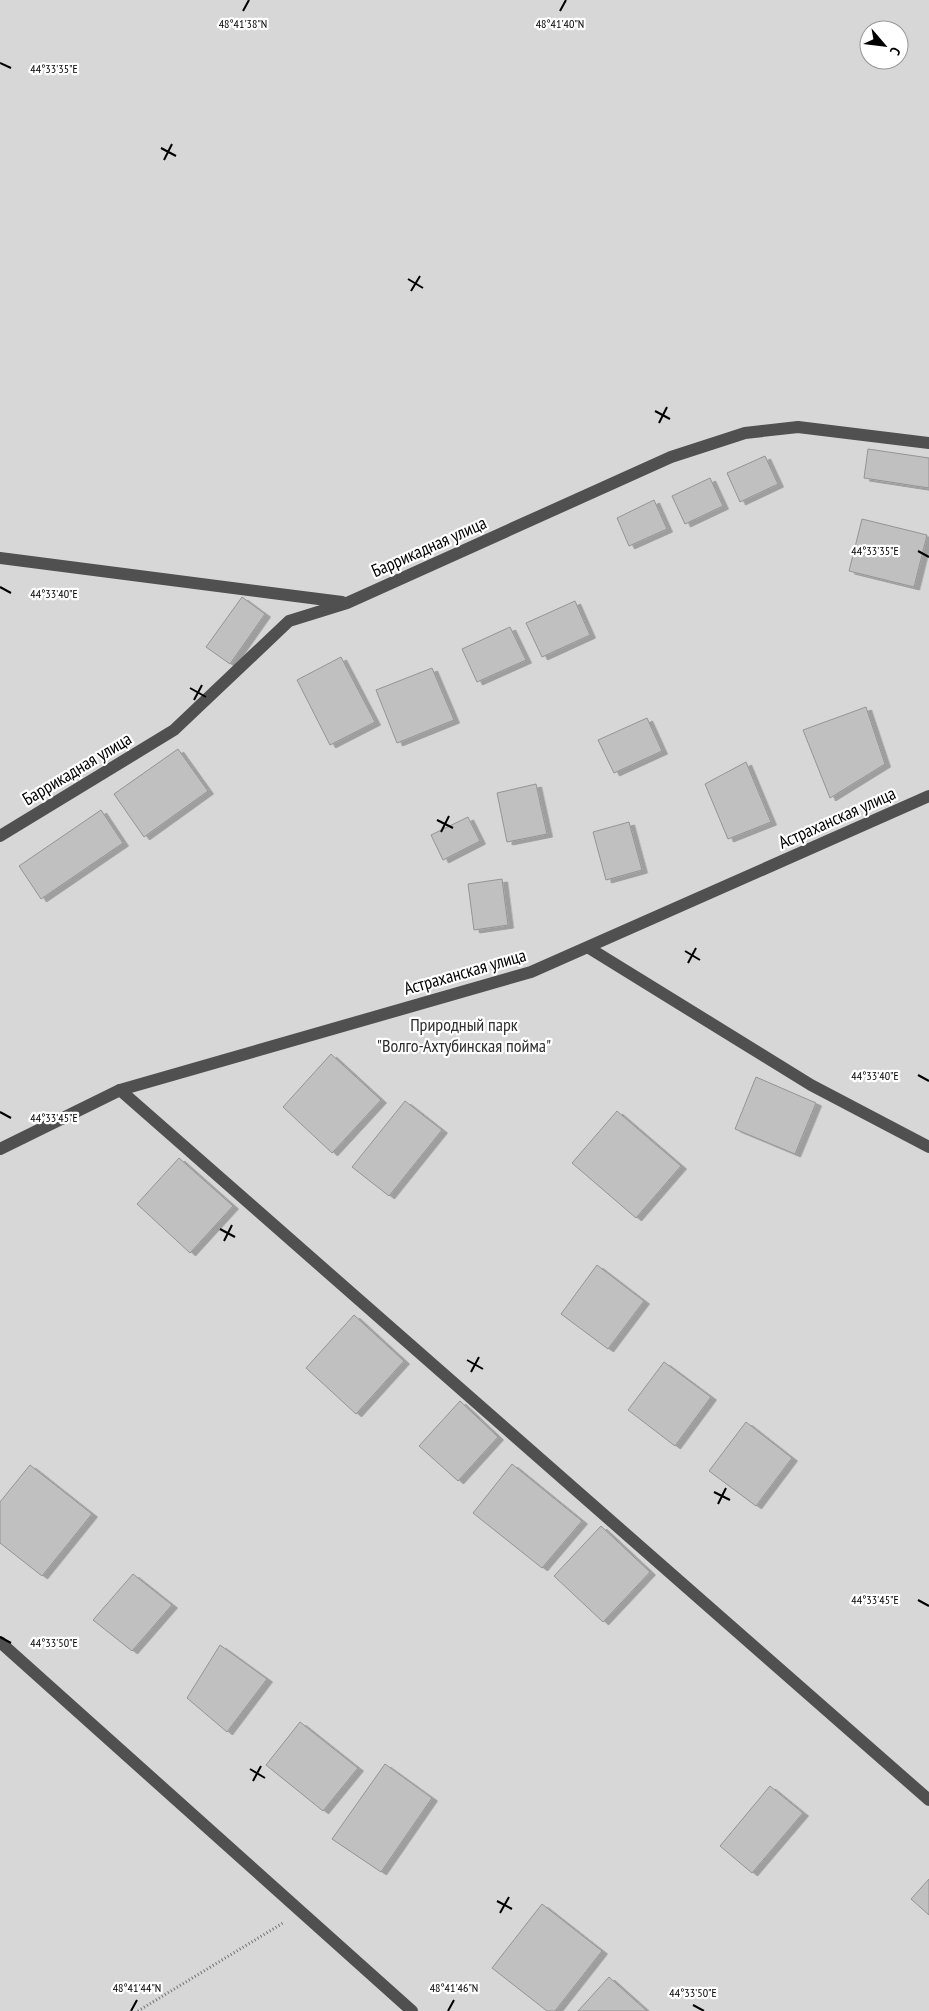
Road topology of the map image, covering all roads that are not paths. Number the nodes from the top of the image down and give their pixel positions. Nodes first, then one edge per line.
1 (929, 443) edge
2 (0, 558) edge
3 (347, 603) junction
4 (929, 796) edge
5 (0, 836) edge
6 (589, 948) junction
7 (120, 1090) junction
8 (929, 1147) edge
9 (0, 1149) edge
10 (0, 1642) edge
11 (929, 1800) edge
12 (412, 2011) edge

1 - 3 street, Баррикадная улица
2 - 3 street
3 - 5 street, Баррикадная улица
4 - 6 street, Астраханская улица
6 - 7 street, Астраханская улица
6 - 8 street
7 - 9 street, Астраханская улица
7 - 11 street
10 - 12 street

